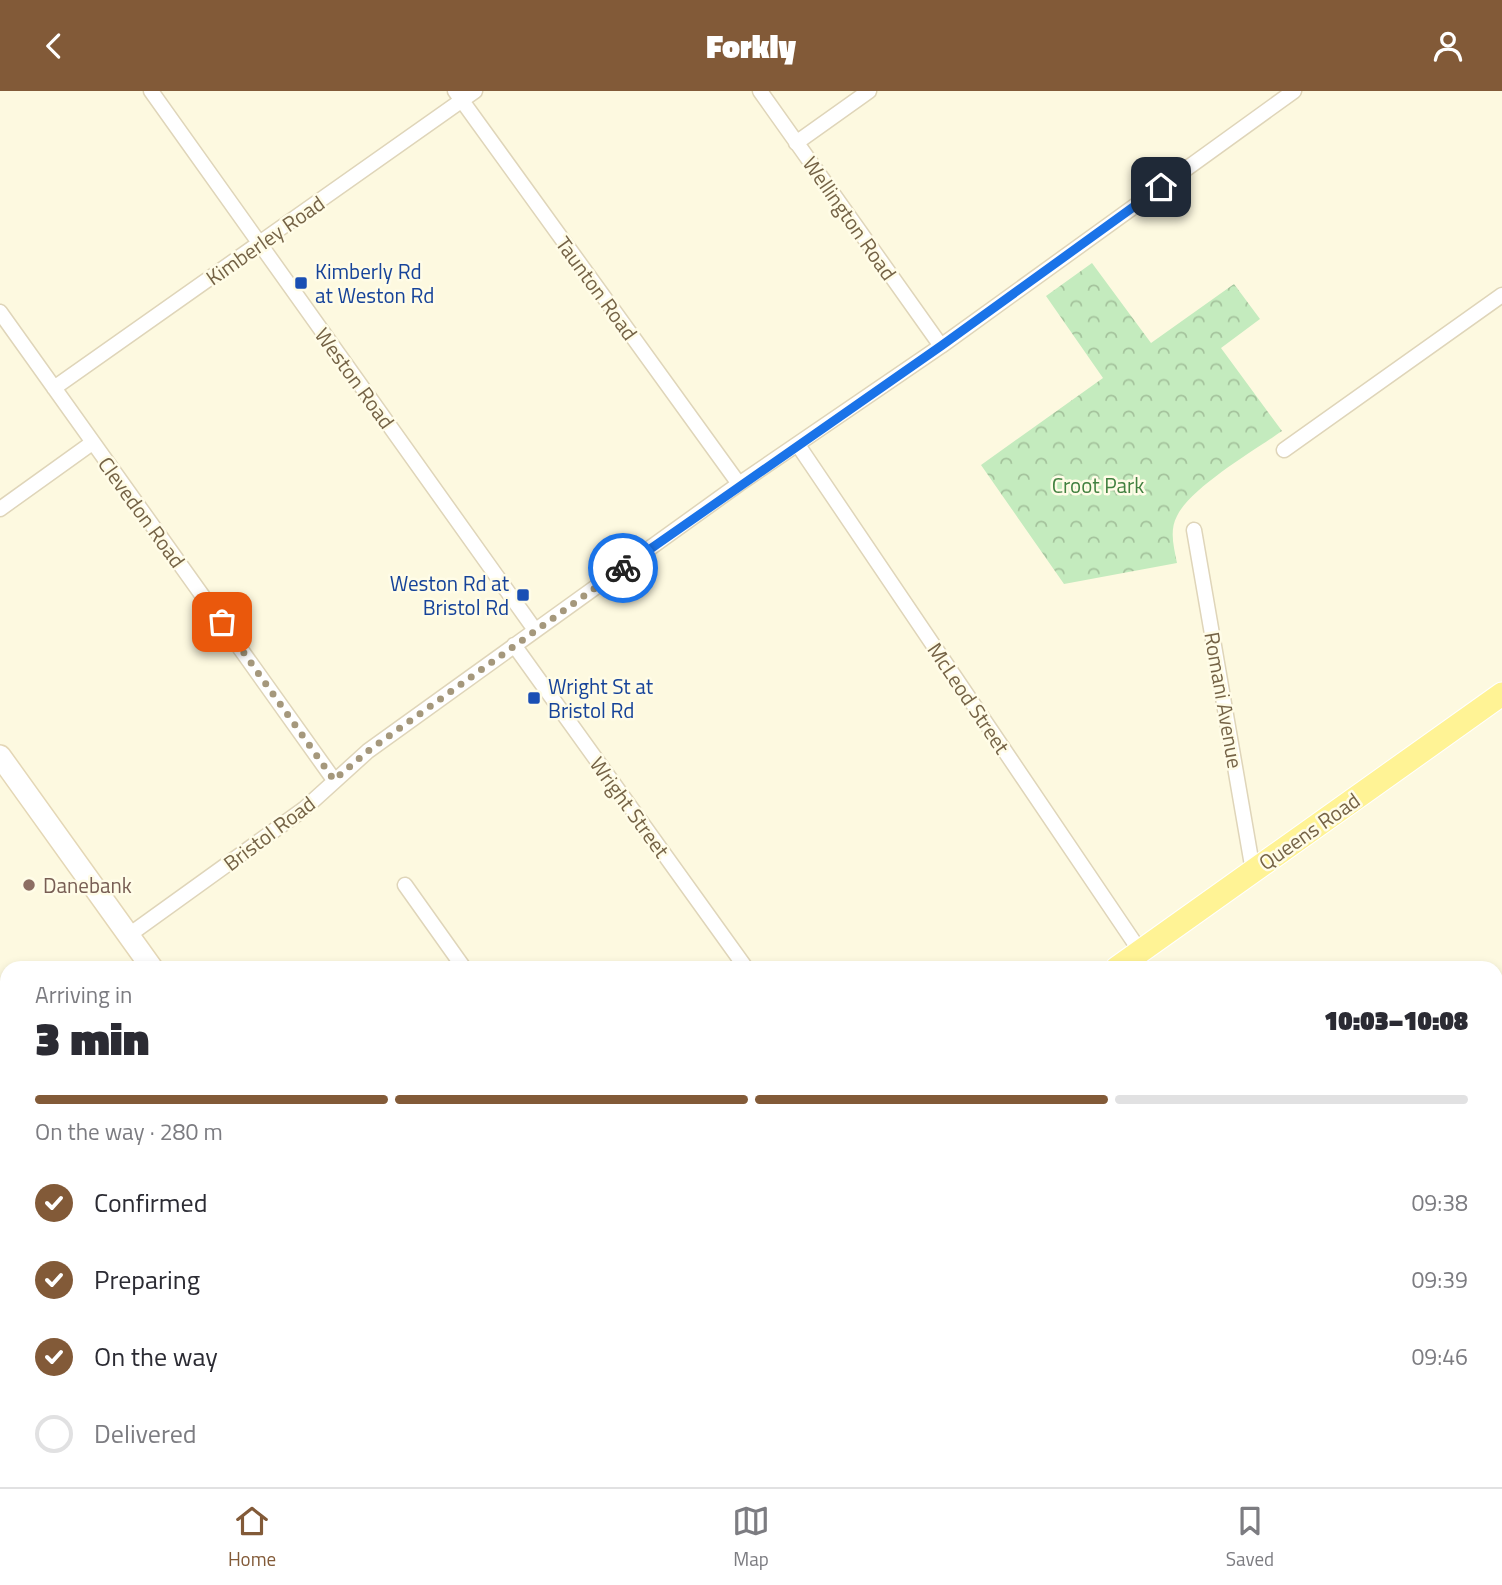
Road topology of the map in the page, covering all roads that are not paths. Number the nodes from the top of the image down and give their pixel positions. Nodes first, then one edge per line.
1 (152, 91) edge
2 (475, 91) edge
3 (760, 91) edge
4 (869, 91) edge
5 (1294, 91) edge
6 (459, 96) edge
7 (796, 143) junction
8 (260, 244) junction
9 (1502, 295) edge
10 (0, 312) edge
11 (941, 346) junction
12 (54, 388) junction
13 (92, 443) junction
14 (798, 445) junction
15 (1284, 450) dead end
16 (739, 484) junction
17 (0, 509) edge
18 (1194, 530) dead end
19 (536, 630) junction
20 (514, 645) junction
21 (1502, 694) edge
22 (0, 756) edge
23 (334, 780) junction
24 (1254, 871) junction
25 (405, 885) dead end
26 (129, 935) junction
27 (1140, 951) junction
28 (147, 961) edge
29 (459, 961) edge
30 (741, 961) edge
31 (1126, 961) edge

1 - 8 street, Weston Road
2 - 6 street, Kimberley Road
3 - 7 street, Wellington Road
4 - 7 street
5 - 11 street, Bristol Road
6 - 8 street, Kimberley Road
6 - 16 street, Taunton Road
7 - 11 street, Wellington Road
8 - 12 street, Kimberley Road
8 - 19 street, Weston Road
9 - 15 street
10 - 12 street, Clevedon Road
11 - 14 street, Bristol Road
12 - 13 street, Clevedon Road
13 - 17 street
13 - 23 street, Clevedon Road
14 - 16 street, Bristol Road
14 - 27 street, McLeod Street
16 - 19 street, Bristol Road
18 - 24 street, Romani Avenue
19 - 20 street, Bristol Road
20 - 23 street, Bristol Road
20 - 30 street, Wright Street
21 - 24 main road, Queens Road
22 - 26 street
23 - 26 street, Bristol Road
24 - 27 main road, Queens Road
25 - 29 street
26 - 28 street
27 - 31 main road, Queens Road

